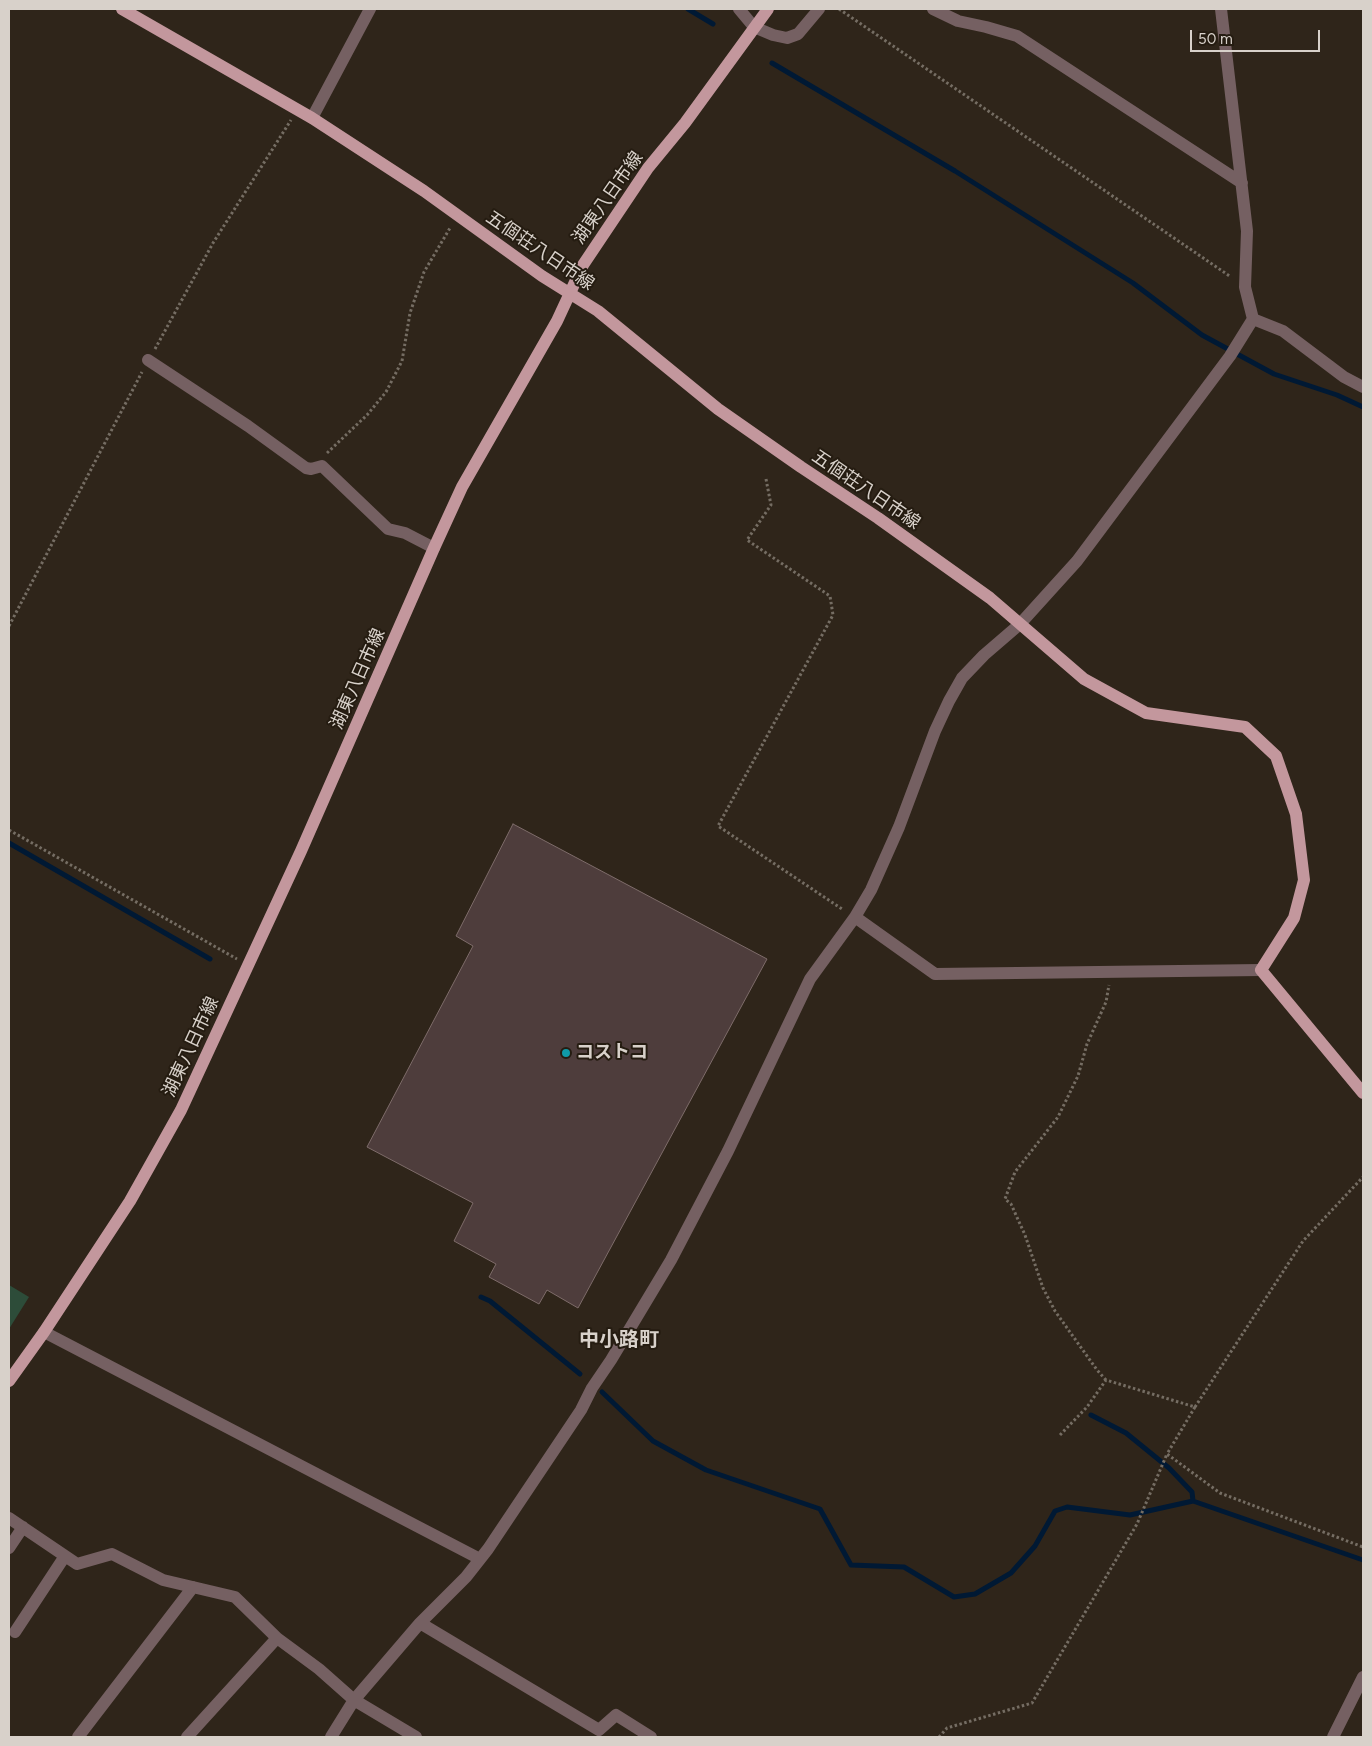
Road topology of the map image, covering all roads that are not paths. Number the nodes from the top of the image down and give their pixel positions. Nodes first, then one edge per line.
1 (122, 9) edge
2 (370, 9) edge
3 (739, 9) edge
4 (768, 9) edge
5 (819, 9) edge
6 (933, 9) edge
7 (1221, 9) edge
8 (754, 27) junction
9 (312, 118) junction
10 (1242, 183) junction
11 (570, 294) junction
12 (1253, 320) junction
13 (148, 360) dead end
14 (1363, 387) edge
15 (434, 548) junction
16 (1020, 624) junction
17 (855, 917) junction
18 (1261, 970) junction
19 (1363, 1093) edge
20 (44, 1332) junction
21 (9, 1380) edge
22 (9, 1518) edge
23 (23, 1527) junction
24 (9, 1548) edge
25 (65, 1556) junction
26 (480, 1559) junction
27 (193, 1587) junction
28 (420, 1623) junction
29 (15, 1632) dead end
30 (277, 1638) junction
31 (1363, 1676) edge
32 (354, 1700) junction
33 (78, 1737) edge
34 (187, 1737) edge
35 (331, 1737) edge
36 (416, 1737) edge
37 (651, 1737) edge
38 (1333, 1737) edge

1 - 9 main road, 五個荘八日市線
2 - 9 street
3 - 8 street
4 - 8 main road, 湖東八日市線
5 - 8 street
6 - 10 street
7 - 10 street
8 - 11 main road, 湖東八日市線
9 - 11 main road, 五個荘八日市線
10 - 12 street
11 - 15 main road, 湖東八日市線
11 - 16 main road, 五個荘八日市線
12 - 14 street
12 - 16 street
13 - 15 street
15 - 20 main road, 湖東八日市線
16 - 17 street
16 - 18 main road, 五個荘八日市線
17 - 18 street
17 - 26 street
18 - 19 main road
20 - 21 main road, 湖東八日市線
20 - 26 street
22 - 23 street
23 - 24 street
23 - 25 street
25 - 27 street
25 - 29 street
26 - 28 street
27 - 30 street
27 - 33 street
28 - 32 street
28 - 37 street
30 - 32 street
30 - 34 street
31 - 38 street
32 - 35 street
32 - 36 street

